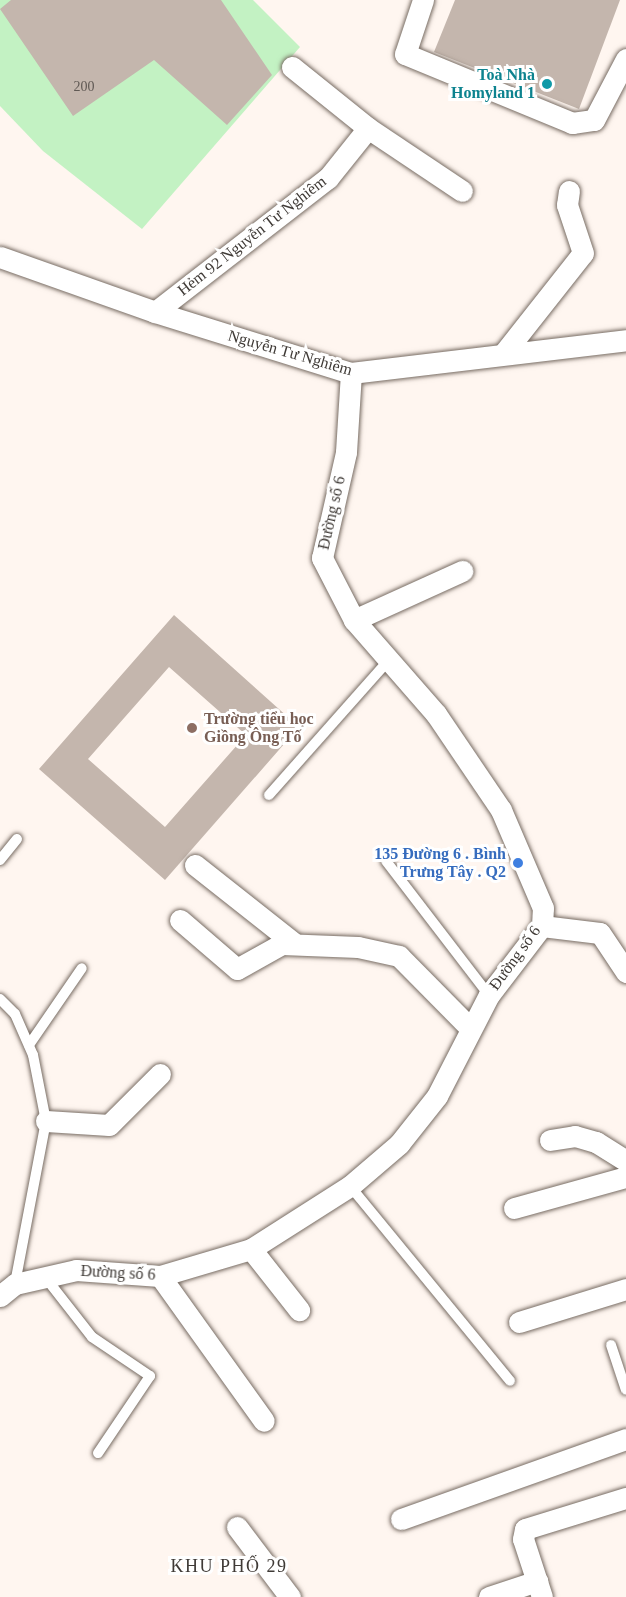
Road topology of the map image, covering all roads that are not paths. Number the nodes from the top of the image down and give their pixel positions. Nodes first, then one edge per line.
1 (423, 0) edge
2 (626, 59) edge
3 (292, 67) dead end
4 (368, 128) junction
5 (462, 191) dead end
6 (569, 191) dead end
7 (0, 257) edge
8 (155, 312) junction
9 (626, 340) edge
10 (504, 353) junction
11 (351, 374) junction
12 (462, 571) dead end
13 (354, 620) junction
14 (389, 660) junction
15 (269, 795) dead end
16 (17, 839) dead end
17 (0, 860) edge
18 (386, 861) dead end
19 (195, 865) dead end
20 (180, 920) dead end
21 (542, 926) junction
22 (295, 944) junction
23 (82, 968) dead end
24 (626, 972) edge
25 (489, 994) junction
26 (0, 999) edge
27 (469, 1027) junction
28 (29, 1045) junction
29 (160, 1074) dead end
30 (46, 1121) junction
31 (550, 1140) dead end
32 (626, 1161) edge
33 (626, 1177) edge
34 (350, 1186) junction
35 (514, 1208) dead end
36 (251, 1250) junction
37 (160, 1276) junction
38 (45, 1277) junction
39 (626, 1289) edge
40 (8, 1290) edge
41 (299, 1310) dead end
42 (519, 1322) dead end
43 (611, 1345) dead end
44 (510, 1381) dead end
45 (626, 1390) edge
46 (264, 1421) dead end
47 (626, 1439) edge
48 (98, 1453) dead end
49 (626, 1498) edge
50 (401, 1520) dead end
51 (237, 1527) dead end
52 (540, 1589) edge
53 (290, 1597) edge
54 (489, 1597) edge

1 - 2 street
3 - 4 street
4 - 5 street
4 - 8 street, Hẻm 92 Nguyễn Tư Nghiêm
6 - 10 street
7 - 8 street, Nguyễn Tư Nghiêm
8 - 11 street, Nguyễn Tư Nghiêm
9 - 10 street, Nguyễn Tư Nghiêm
10 - 11 street, Nguyễn Tư Nghiêm
11 - 13 street, Đường số 6
12 - 13 street
13 - 14 street, Đường số 6
14 - 15 lane
14 - 21 street, Đường số 6
16 - 17 lane
18 - 25 lane
19 - 22 street
20 - 22 street
21 - 24 street
21 - 25 street, Đường số 6
22 - 27 street
23 - 28 lane
25 - 27 street, Đường số 6
26 - 28 lane
27 - 34 street, Đường số 6
28 - 30 lane
29 - 30 street
30 - 40 lane
31 - 32 street
33 - 35 street
34 - 36 street, Đường số 6
34 - 44 lane
36 - 37 street, Đường số 6
36 - 41 street
37 - 38 street, Đường số 6
37 - 46 street
38 - 40 street, Đường số 6
38 - 48 lane
39 - 42 street
43 - 45 lane
47 - 50 street
49 - 52 street
51 - 53 street
52 - 54 street

